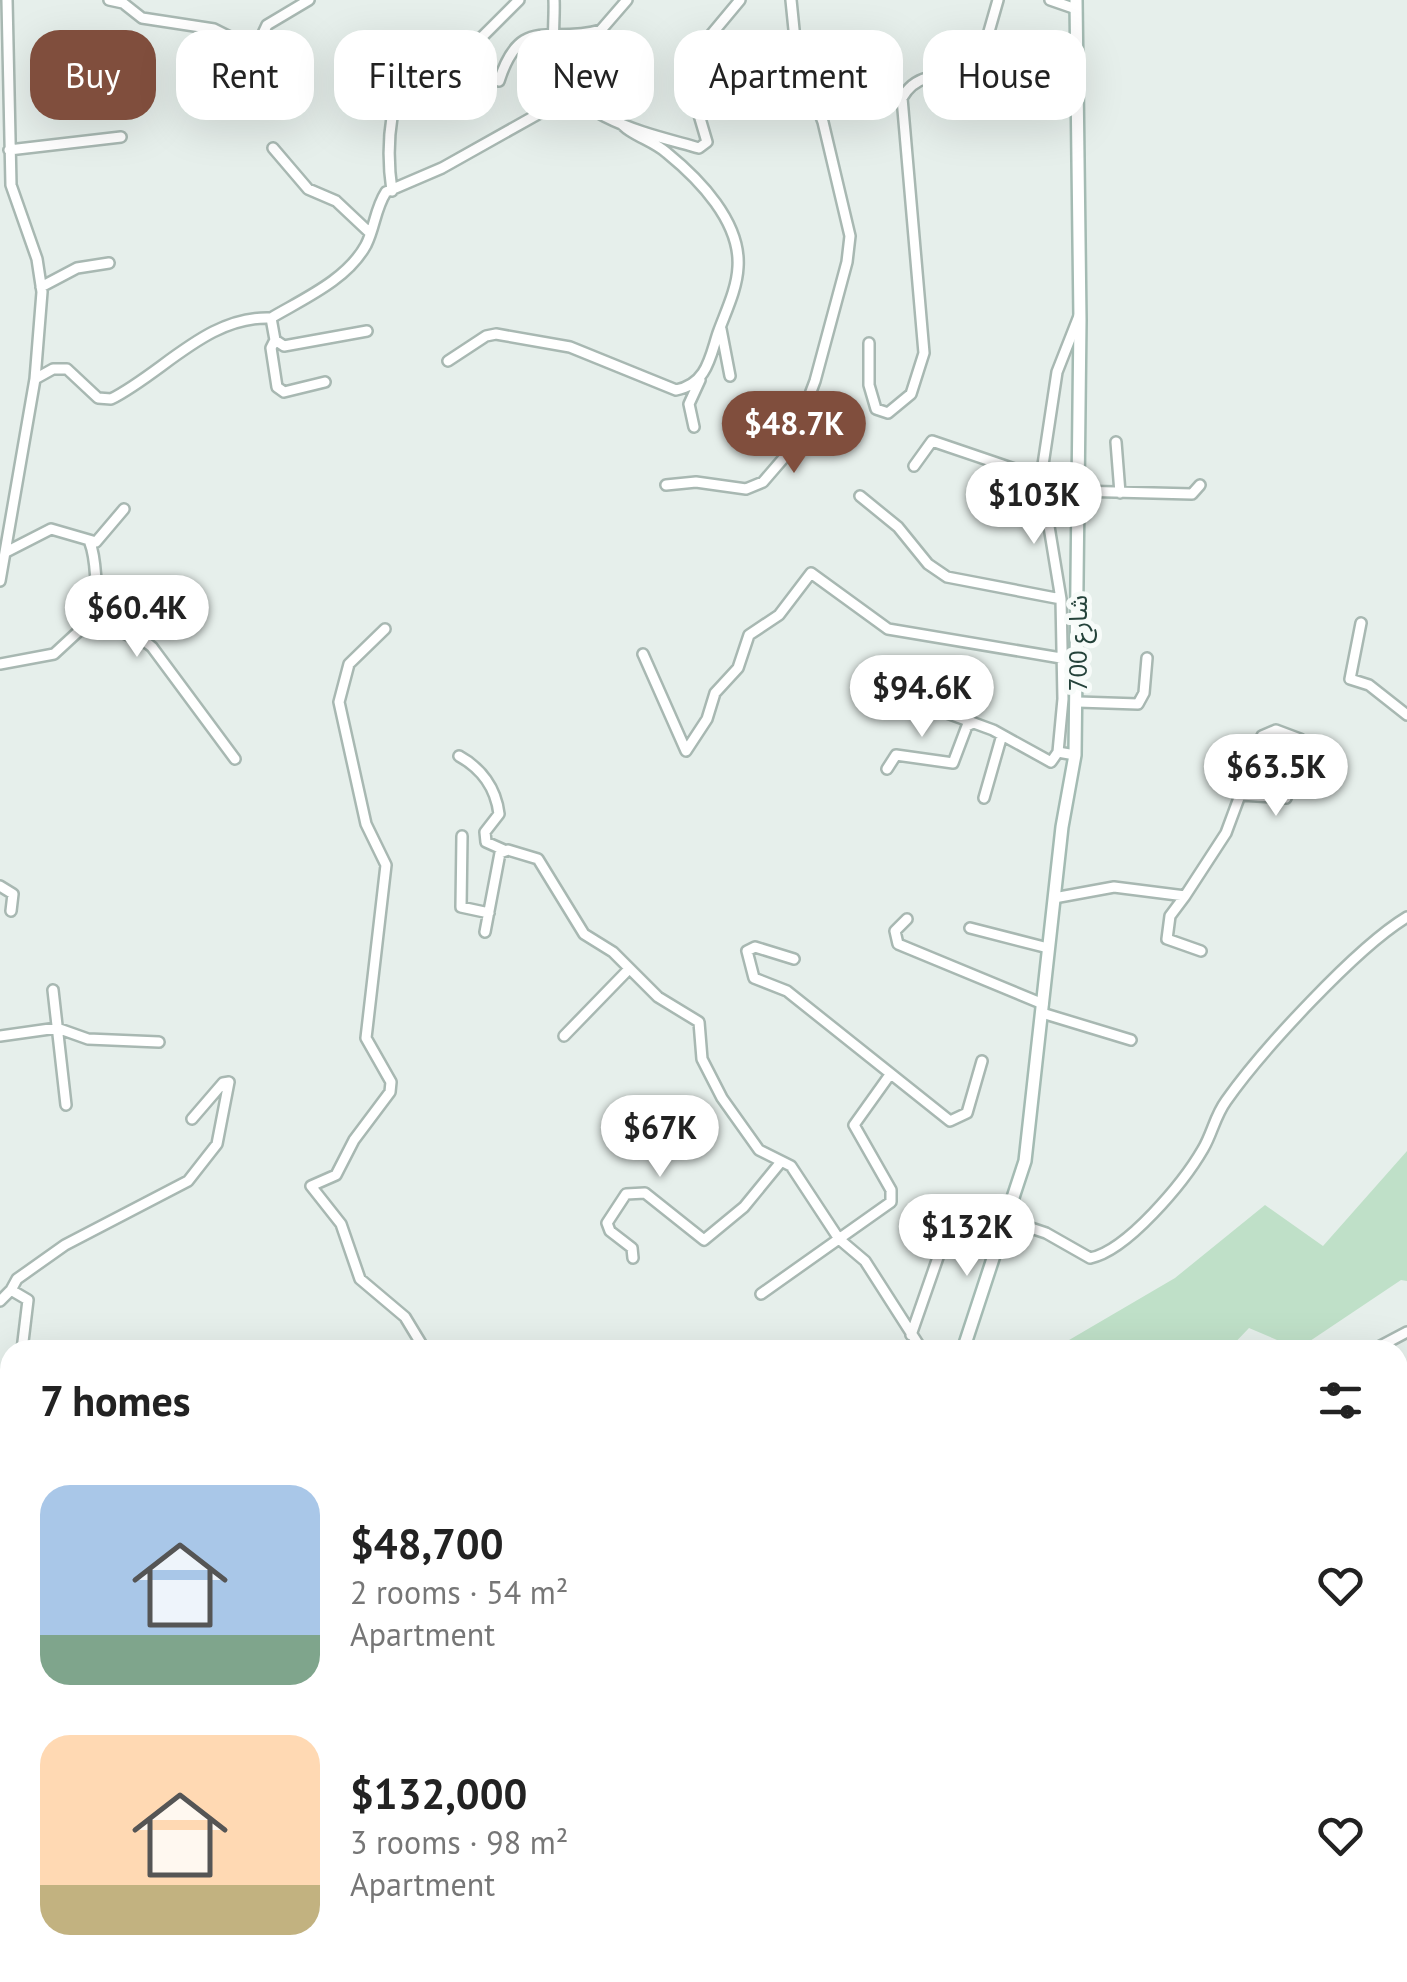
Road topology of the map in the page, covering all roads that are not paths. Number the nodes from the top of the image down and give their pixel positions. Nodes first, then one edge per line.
1 (7, 0) edge
2 (109, 0) edge
3 (309, 0) edge
4 (519, 0) edge
5 (554, 0) edge
6 (627, 0) edge
7 (740, 0) edge
8 (791, 0) edge
9 (998, 0) edge
10 (1050, 0) edge
11 (1076, 4) edge
12 (216, 30) edge
13 (264, 30) edge
14 (489, 30) edge
15 (555, 30) edge
16 (601, 30) edge
17 (517, 44) edge
18 (499, 82) dead end
19 (390, 120) edge
20 (528, 120) edge
21 (618, 120) edge
22 (620, 120) edge
23 (121, 137) dead end
24 (274, 148) dead end
25 (9, 150) junction
26 (5, 183) edge
27 (392, 190) junction
28 (370, 233) junction
29 (109, 263) dead end
30 (41, 287) junction
31 (1080, 313) junction
32 (271, 318) junction
33 (721, 326) junction
34 (368, 331) dead end
35 (275, 340) junction
36 (869, 343) dead end
37 (448, 361) dead end
38 (703, 373) junction
39 (730, 376) dead end
40 (36, 378) junction
41 (325, 382) dead end
42 (694, 427) dead end
43 (1116, 442) dead end
44 (914, 466) dead end
45 (1041, 478) junction
46 (666, 485) dead end
47 (1200, 485) dead end
48 (1076, 491) junction
49 (1120, 493) junction
50 (860, 496) dead end
51 (0, 507) edge
52 (124, 509) dead end
53 (16, 512) junction
54 (90, 543) junction
55 (8, 551) junction
56 (0, 581) edge
57 (1061, 600) junction
58 (146, 616) dead end
59 (1360, 623) dead end
60 (384, 629) dead end
61 (119, 631) junction
62 (642, 654) dead end
63 (1061, 658) junction
64 (1147, 658) dead end
65 (0, 664) edge
66 (1078, 702) junction
67 (924, 705) dead end
68 (1407, 715) edge
69 (973, 722) junction
70 (1002, 735) junction
71 (1058, 752) junction
72 (1075, 755) junction
73 (458, 756) dead end
74 (235, 759) dead end
75 (887, 769) dead end
76 (1241, 795) junction
77 (984, 798) dead end
78 (462, 836) dead end
79 (504, 850) junction
80 (0, 886) edge
81 (1185, 896) junction
82 (1054, 898) junction
83 (11, 911) dead end
84 (489, 913) junction
85 (1407, 917) edge
86 (907, 919) dead end
87 (970, 928) dead end
88 (485, 932) dead end
89 (1048, 948) junction
90 (1201, 950) dead end
91 (794, 960) dead end
92 (629, 969) junction
93 (52, 990) dead end
94 (1042, 1009) junction
95 (57, 1028) junction
96 (0, 1036) edge
97 (564, 1036) dead end
98 (1131, 1040) dead end
99 (159, 1042) dead end
100 (982, 1061) dead end
101 (890, 1076) junction
102 (66, 1105) dead end
103 (192, 1119) dead end
104 (780, 1163) junction
105 (1007, 1220) junction
106 (839, 1239) junction
107 (943, 1243) dead end
108 (633, 1258) dead end
109 (12, 1290) junction
110 (761, 1294) dead end
111 (0, 1301) edge
112 (911, 1336) junction
113 (23, 1340) edge
114 (419, 1340) edge
115 (914, 1340) edge
116 (966, 1340) edge

1 - 25 street
2 - 12 street
3 - 13 street
4 - 14 street
5 - 15 street
6 - 16 street
7 - 22 street
8 - 46 street
9 - 36 street
10 - 11 street
11 - 31 main road, شارع 700
17 - 18 street
19 - 27 street
20 - 27 street
21 - 33 street
23 - 25 street
24 - 28 street
25 - 26 street
26 - 30 street
27 - 28 street
28 - 32 street
29 - 30 street
30 - 40 street
31 - 45 street
31 - 48 main road, شارع 700
32 - 35 street
32 - 40 street
33 - 38 street
33 - 39 street
34 - 35 street
35 - 41 street
37 - 38 street
38 - 42 street
40 - 53 street
43 - 49 street
44 - 45 street
45 - 57 street
47 - 49 street
48 - 49 street
48 - 66 main road, شارع 700
50 - 57 street
51 - 53 street
52 - 54 street
53 - 55 street
54 - 55 street
54 - 61 street
55 - 56 street
57 - 63 street
58 - 61 street
59 - 68 street
60 - 114 street
61 - 65 street
61 - 74 street
62 - 63 street
63 - 71 street
64 - 66 street
66 - 72 main road, شارع 700
67 - 69 street
69 - 70 street
69 - 75 street
70 - 71 street
70 - 77 street
71 - 72 street
72 - 82 main road, شارع 700
73 - 79 street
76 - 76 street
76 - 81 street
78 - 84 street
79 - 84 street
79 - 92 street
80 - 83 street
81 - 82 street
81 - 90 street
82 - 89 main road, شارع 700
84 - 88 street
85 - 105 street
86 - 94 street
87 - 89 street
89 - 94 main road, شارع 700
91 - 101 street
92 - 97 street
92 - 104 street
93 - 95 street
94 - 98 street
94 - 105 main road, شارع 700
95 - 96 street
95 - 99 street
95 - 102 street
100 - 101 street
101 - 106 street
103 - 109 street
104 - 106 street
104 - 108 street
105 - 116 main road, شارع 700
106 - 110 street
106 - 112 street
107 - 112 street
109 - 111 street
109 - 113 street
112 - 115 street

